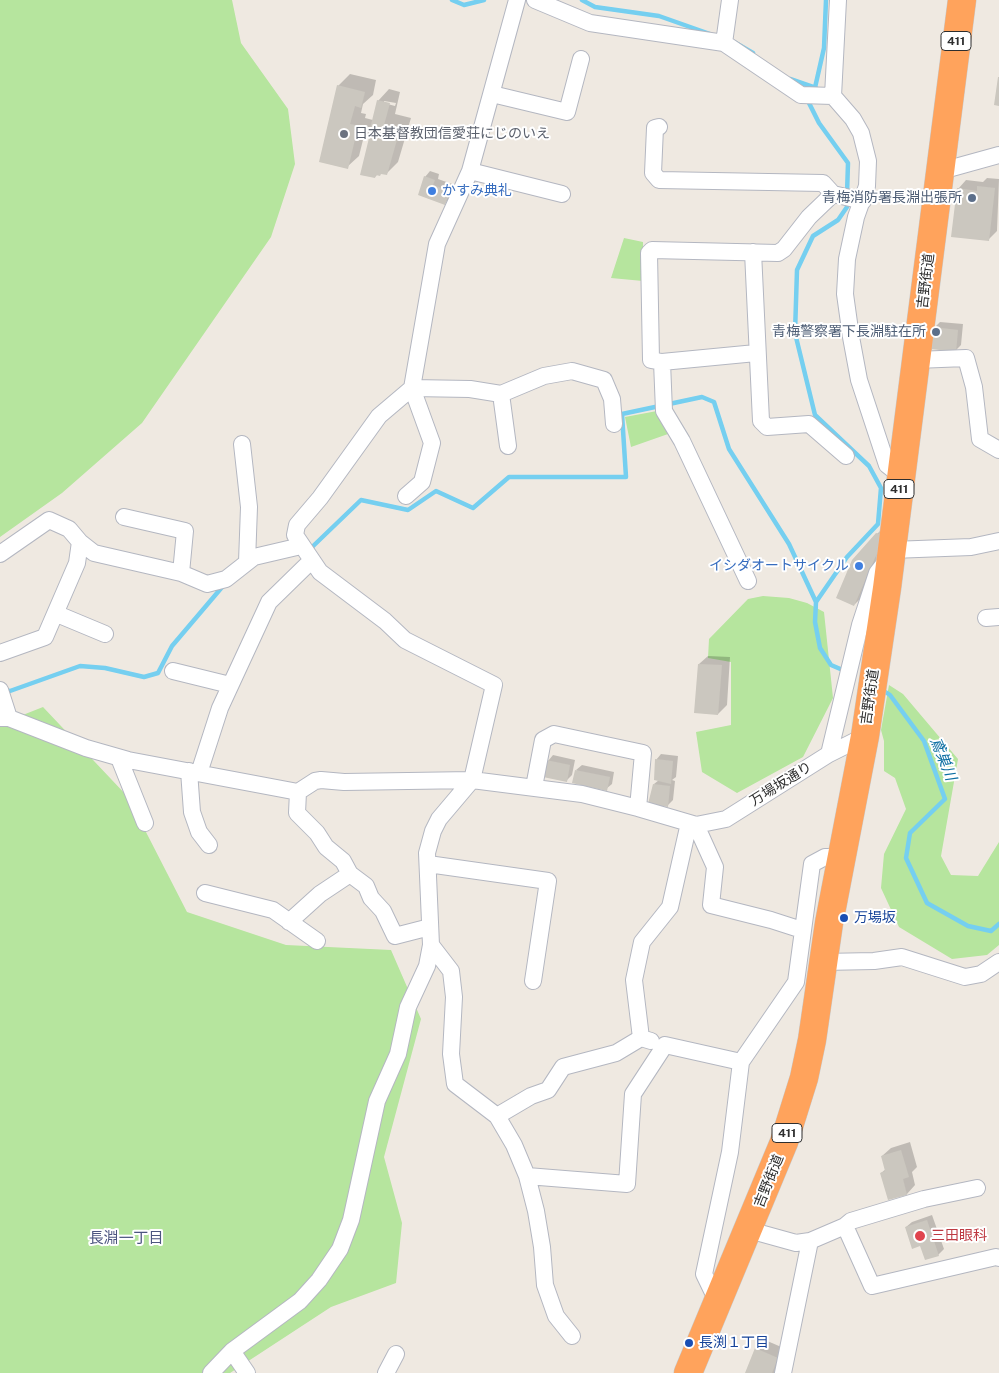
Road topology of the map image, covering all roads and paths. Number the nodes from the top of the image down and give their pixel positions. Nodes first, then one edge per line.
1 (517, 0) edge
2 (535, 0) edge
3 (730, 0) edge
4 (838, 0) edge
5 (962, 0) edge
6 (725, 38) junction
7 (581, 58) dead end
8 (492, 94) junction
9 (828, 96) junction
10 (659, 127) dead end
11 (999, 155) edge
12 (470, 171) junction
13 (941, 171) junction
14 (562, 194) dead end
15 (836, 195) junction
16 (860, 200) junction
17 (752, 252) junction
18 (756, 353) junction
19 (916, 360) junction
20 (662, 362) junction
21 (412, 388) junction
22 (501, 394) junction
23 (614, 424) dead end
24 (242, 444) dead end
25 (508, 446) dead end
26 (999, 450) edge
27 (846, 456) dead end
28 (901, 476) junction
29 (406, 496) dead end
30 (124, 517) dead end
31 (999, 541) edge
32 (80, 542) junction
33 (300, 546) junction
34 (0, 554) edge
35 (892, 554) junction
36 (310, 560) junction
37 (247, 562) junction
38 (182, 572) junction
39 (748, 581) dead end
40 (57, 614) junction
41 (106, 634) dead end
42 (0, 653) edge
43 (173, 670) dead end
44 (860, 677) junction
45 (230, 684) junction
46 (0, 690) edge
47 (5, 718) edge
48 (865, 736) junction
49 (829, 754) junction
50 (119, 758) junction
51 (194, 772) junction
52 (472, 780) junction
53 (534, 787) junction
54 (298, 792) junction
55 (638, 808) junction
56 (145, 823) dead end
57 (693, 824) junction
58 (209, 845) dead end
59 (841, 857) junction
60 (428, 864) junction
61 (350, 874) junction
62 (205, 893) dead end
63 (289, 922) junction
64 (430, 927) junction
65 (802, 930) junction
66 (317, 941) dead end
67 (432, 945) junction
68 (823, 962) junction
69 (999, 962) edge
70 (533, 981) dead end
71 (641, 1038) junction
72 (665, 1045) junction
73 (741, 1062) junction
74 (497, 1116) junction
75 (527, 1176) junction
76 (977, 1188) dead end
77 (846, 1226) junction
78 (749, 1230) junction
79 (810, 1241) junction
80 (999, 1258) edge
81 (718, 1303) junction
82 (572, 1336) dead end
83 (232, 1351) junction
84 (396, 1354) dead end
85 (211, 1373) edge
86 (247, 1373) edge
87 (386, 1373) edge
88 (688, 1373) edge
89 (783, 1373) edge

1 - 8 street
2 - 6 street
3 - 6 street
4 - 9 street
5 - 13 highway, 吉野街道 / 411
6 - 9 street
7 - 8 street
8 - 12 street
9 - 16 street
10 - 15 street
11 - 13 street
12 - 14 street
12 - 21 street
13 - 19 highway, 吉野街道 / 411
15 - 16 street
15 - 17 street
16 - 28 street
17 - 18 street
17 - 20 street
18 - 20 street
18 - 27 street
19 - 26 street
19 - 28 highway, 吉野街道 / 411
20 - 39 street
21 - 22 street
21 - 29 street
21 - 33 street
22 - 23 street
22 - 25 street
24 - 37 street
28 - 35 highway, 吉野街道 / 411
30 - 38 street
31 - 35 street
32 - 34 street
32 - 38 street
32 - 40 street
33 - 36 street
33 - 37 street
35 - 44 highway, 吉野街道 / 411
36 - 45 street
36 - 52 street
37 - 38 street
40 - 41 street
40 - 42 street
43 - 45 street
44 - 48 highway, 吉野街道 / 411
44 - 49 street
45 - 51 street
46 - 47 street
47 - 50 street
48 - 49 street, 万場坂通り
48 - 59 highway, 吉野街道 / 411
49 - 57 street, 万場坂通り
50 - 51 street
50 - 56 street
51 - 54 street
51 - 58 street
52 - 53 street
52 - 54 street
52 - 60 street
53 - 55 street
53 - 55 street
54 - 61 street
55 - 57 street
57 - 65 street
57 - 71 street
59 - 65 street
59 - 68 highway, 吉野街道 / 411
60 - 64 street
60 - 70 street
61 - 63 street
61 - 64 street
62 - 63 street
63 - 66 street
64 - 67 street
65 - 73 street
67 - 74 street
67 - 83 street
68 - 69 street
68 - 78 highway, 吉野街道 / 411
71 - 72 street
71 - 74 street
72 - 73 street
72 - 75 street
73 - 81 street
74 - 75 street
75 - 82 street
76 - 77 street
77 - 79 street
77 - 80 street
78 - 79 street
78 - 81 highway, 吉野街道 / 411
79 - 89 street
81 - 88 highway, 吉野街道 / 411
83 - 85 street
83 - 86 street
84 - 87 street

